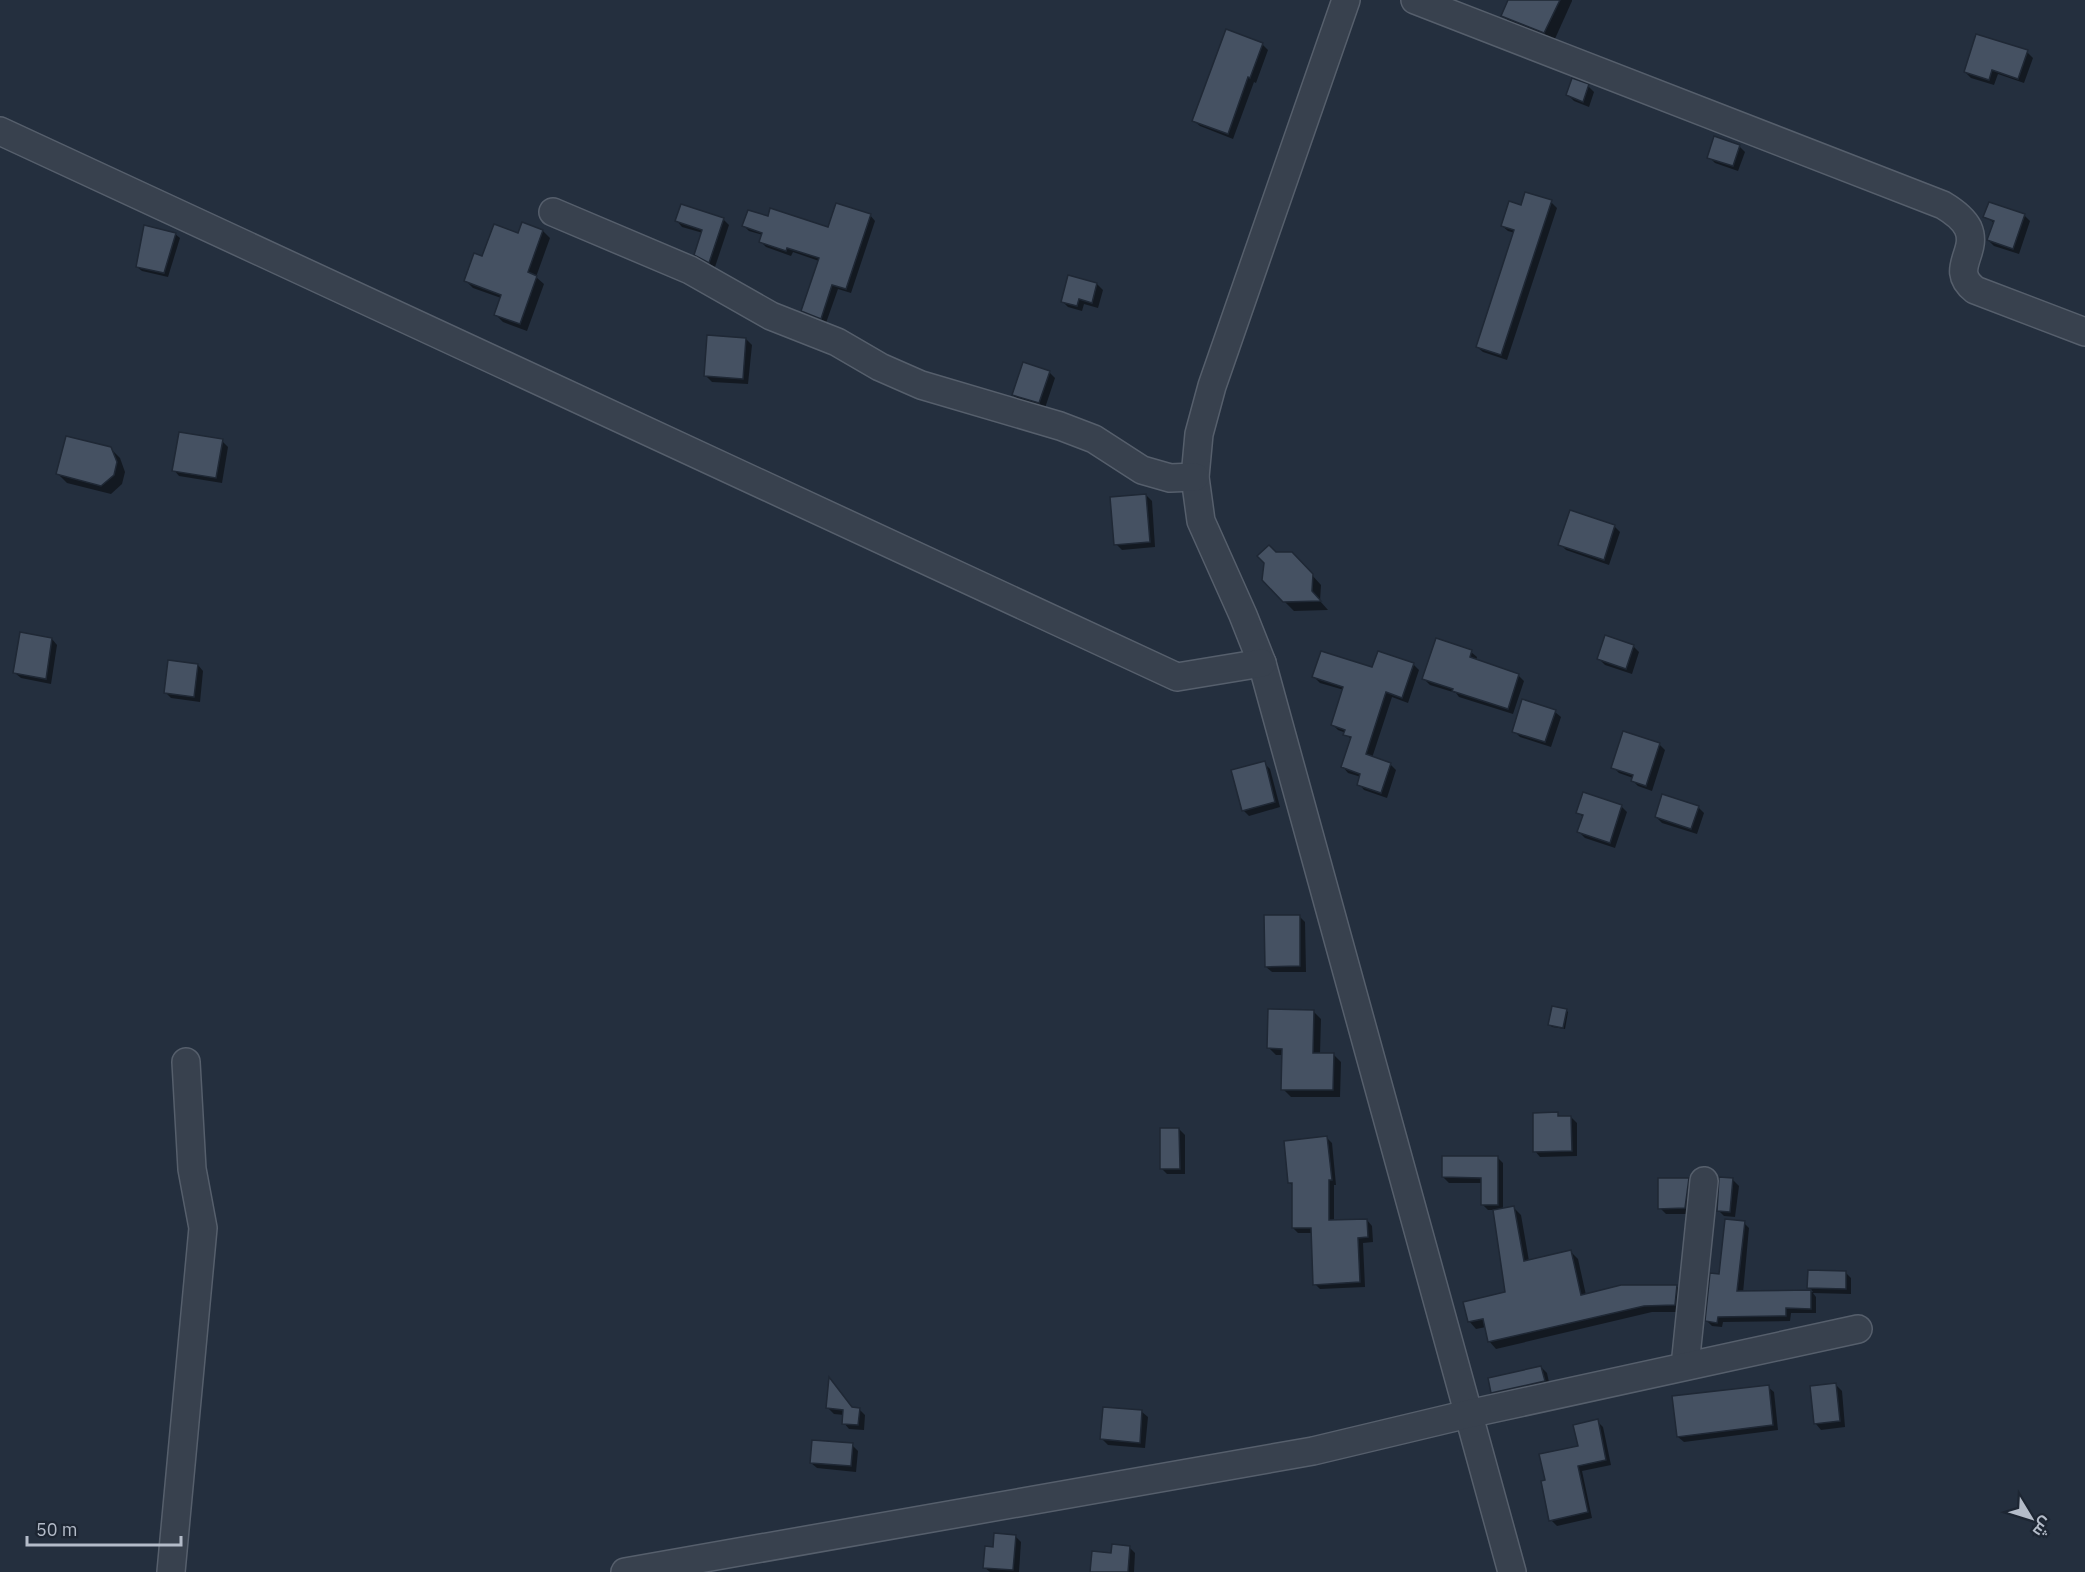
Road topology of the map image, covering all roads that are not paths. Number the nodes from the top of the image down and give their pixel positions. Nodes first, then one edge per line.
1 (1346, 0) edge
2 (1415, 0) edge
3 (0, 131) edge
4 (553, 212) dead end
5 (2085, 333) edge
6 (1195, 477) junction
7 (1262, 663) junction
8 (186, 1062) dead end
9 (1704, 1181) dead end
10 (1858, 1329) dead end
11 (1685, 1366) junction
12 (1468, 1414) junction
13 (171, 1572) edge
14 (625, 1572) edge
15 (1512, 1572) edge

1 - 6 street
2 - 5 street
3 - 7 street
4 - 6 street
6 - 7 street
7 - 12 street
8 - 13 street
9 - 11 street
10 - 11 street
11 - 12 street
12 - 14 street
12 - 15 street

